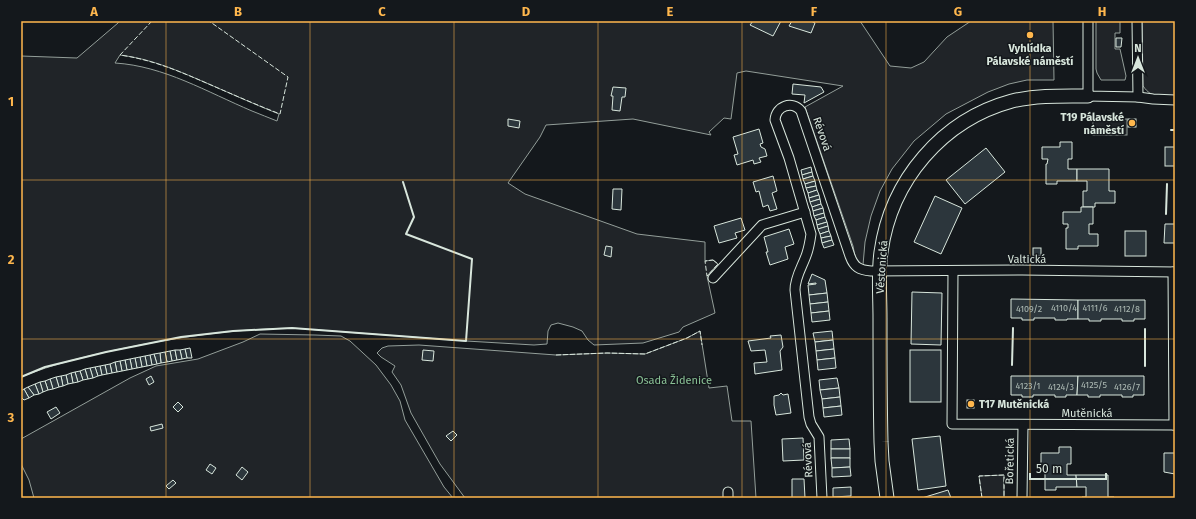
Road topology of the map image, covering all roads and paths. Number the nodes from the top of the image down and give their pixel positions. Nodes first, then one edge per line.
1 (1088, 21) edge
2 (1137, 21) edge
3 (1088, 96) junction
4 (1138, 97) junction
5 (1175, 100) edge
6 (805, 212) junction
7 (879, 271) junction
8 (953, 271) junction
9 (1174, 272) edge
10 (713, 278) dead end
11 (1023, 425) junction
12 (1175, 426) edge
13 (822, 498) edge
14 (887, 498) edge
15 (1022, 498) edge

1 - 3 street
2 - 4 street
3 - 4 street
3 - 7 street, Věstonická
4 - 5 street
6 - 7 street, Révová
6 - 10 street
6 - 13 street, Révová
7 - 8 street, Valtická
7 - 14 street, Věstonická
8 - 9 street, Valtická
8 - 11 street, Mutěnická
9 - 12 street, Mutěnická
11 - 12 street, Mutěnická
11 - 15 street, Bořetická

